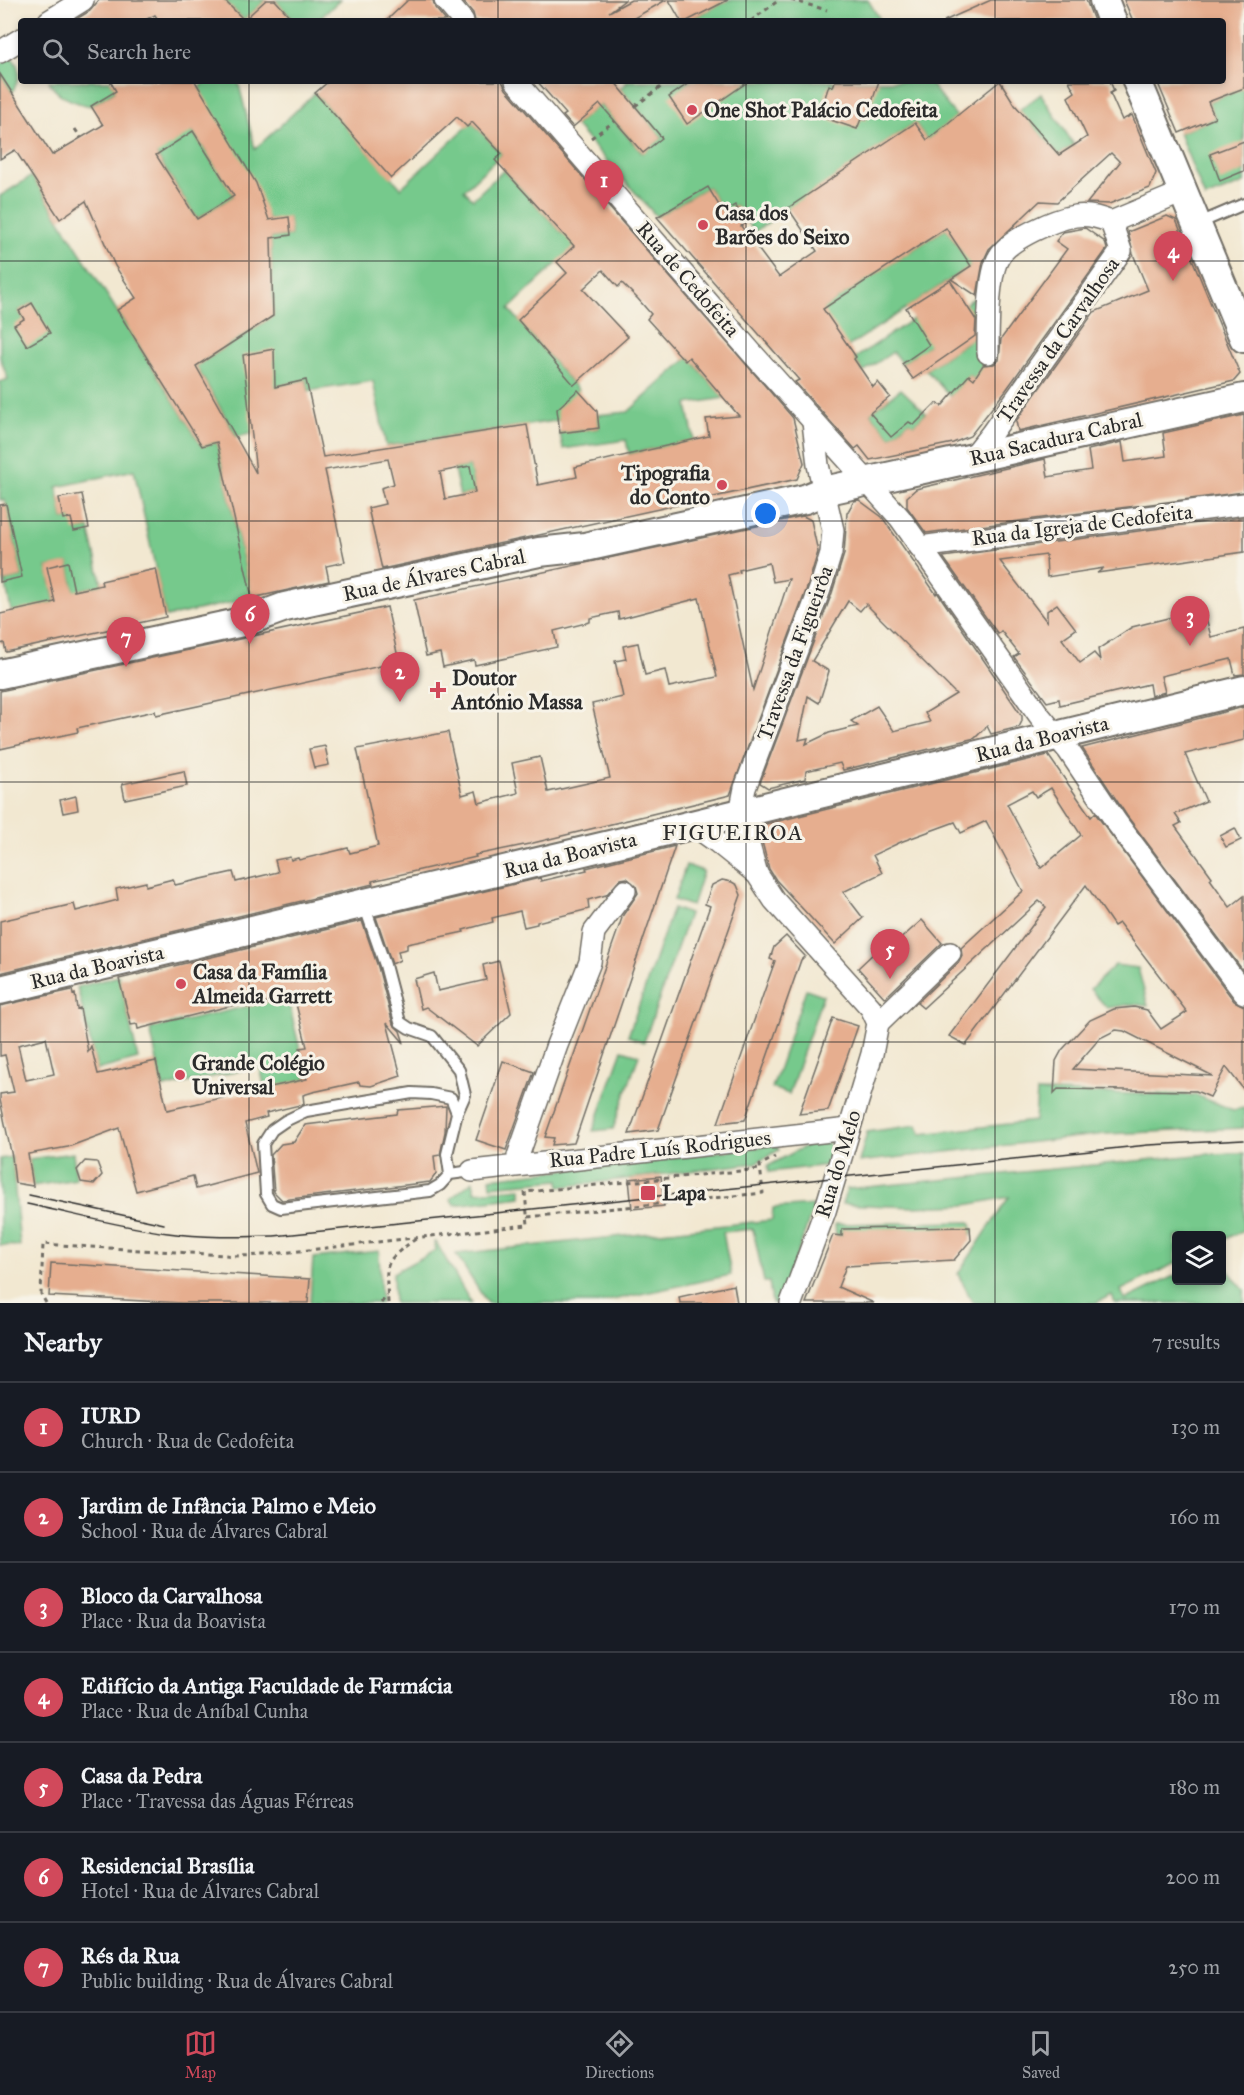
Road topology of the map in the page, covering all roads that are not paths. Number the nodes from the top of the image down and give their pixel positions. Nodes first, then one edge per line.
1 (82, 0) edge
2 (445, 0) edge
3 (1104, 0) edge
4 (54, 18) edge
5 (460, 18) edge
6 (1111, 18) edge
7 (18, 41) edge
8 (0, 52) edge
9 (519, 84) edge
10 (1138, 84) edge
11 (1183, 192) junction
12 (1244, 204) edge
13 (1111, 222) junction
14 (1196, 224) junction
15 (1244, 338) edge
16 (988, 353) dead end
17 (1244, 398) edge
18 (813, 422) junction
19 (972, 458) junction
20 (868, 482) junction
21 (824, 491) junction
22 (1244, 504) edge
23 (920, 547) junction
24 (0, 675) edge
25 (1244, 690) edge
26 (1056, 736) junction
27 (740, 813) junction
28 (693, 825) junction
29 (757, 874) junction
30 (625, 891) dead end
31 (368, 916) dead end
32 (950, 953) dead end
33 (0, 990) edge
34 (1244, 993) edge
35 (878, 1023) junction
36 (457, 1113) junction
37 (849, 1129) junction
38 (518, 1156) dead end
39 (472, 1171) joint
40 (450, 1174) junction
41 (791, 1303) edge

1 - 4 street
2 - 5 street
3 - 6 main road
7 - 8 street
9 - 18 street, Rua de Cedofeita
10 - 11 main road
11 - 13 street, Travessa da Carvalhosa
11 - 14 main road
12 - 14 lane
13 - 16 street
13 - 19 street, Travessa da Carvalhosa
14 - 15 main road
17 - 19 main road, Rua Sacadura Cabral
18 - 20 street, Rua de Cedofeita
18 - 21 street
19 - 20 main road, Rua Sacadura Cabral
20 - 21 main road, Rua de Álvares Cabral
20 - 23 street, Rua de Cedofeita
21 - 24 main road, Rua de Álvares Cabral
21 - 27 street, Travessa da Figueirôa
22 - 23 street, Rua da Igreja de Cedofeita
23 - 26 street, Rua de Cedofeita
25 - 26 main road, Rua da Boavista
26 - 27 main road, Rua da Boavista
26 - 34 street, Rua de Cedofeita
27 - 28 main road, Rua da Boavista
27 - 29 street
28 - 29 street
28 - 33 main road, Rua da Boavista
29 - 35 street
30 - 38 street
31 - 36 lane
32 - 35 street
35 - 37 street, Rua do Melo
36 - 40 lane
36 - 40 lane
37 - 39 street, Rua Padre Luís Rodrigues
37 - 41 street, Rua do Melo
39 - 40 lane

